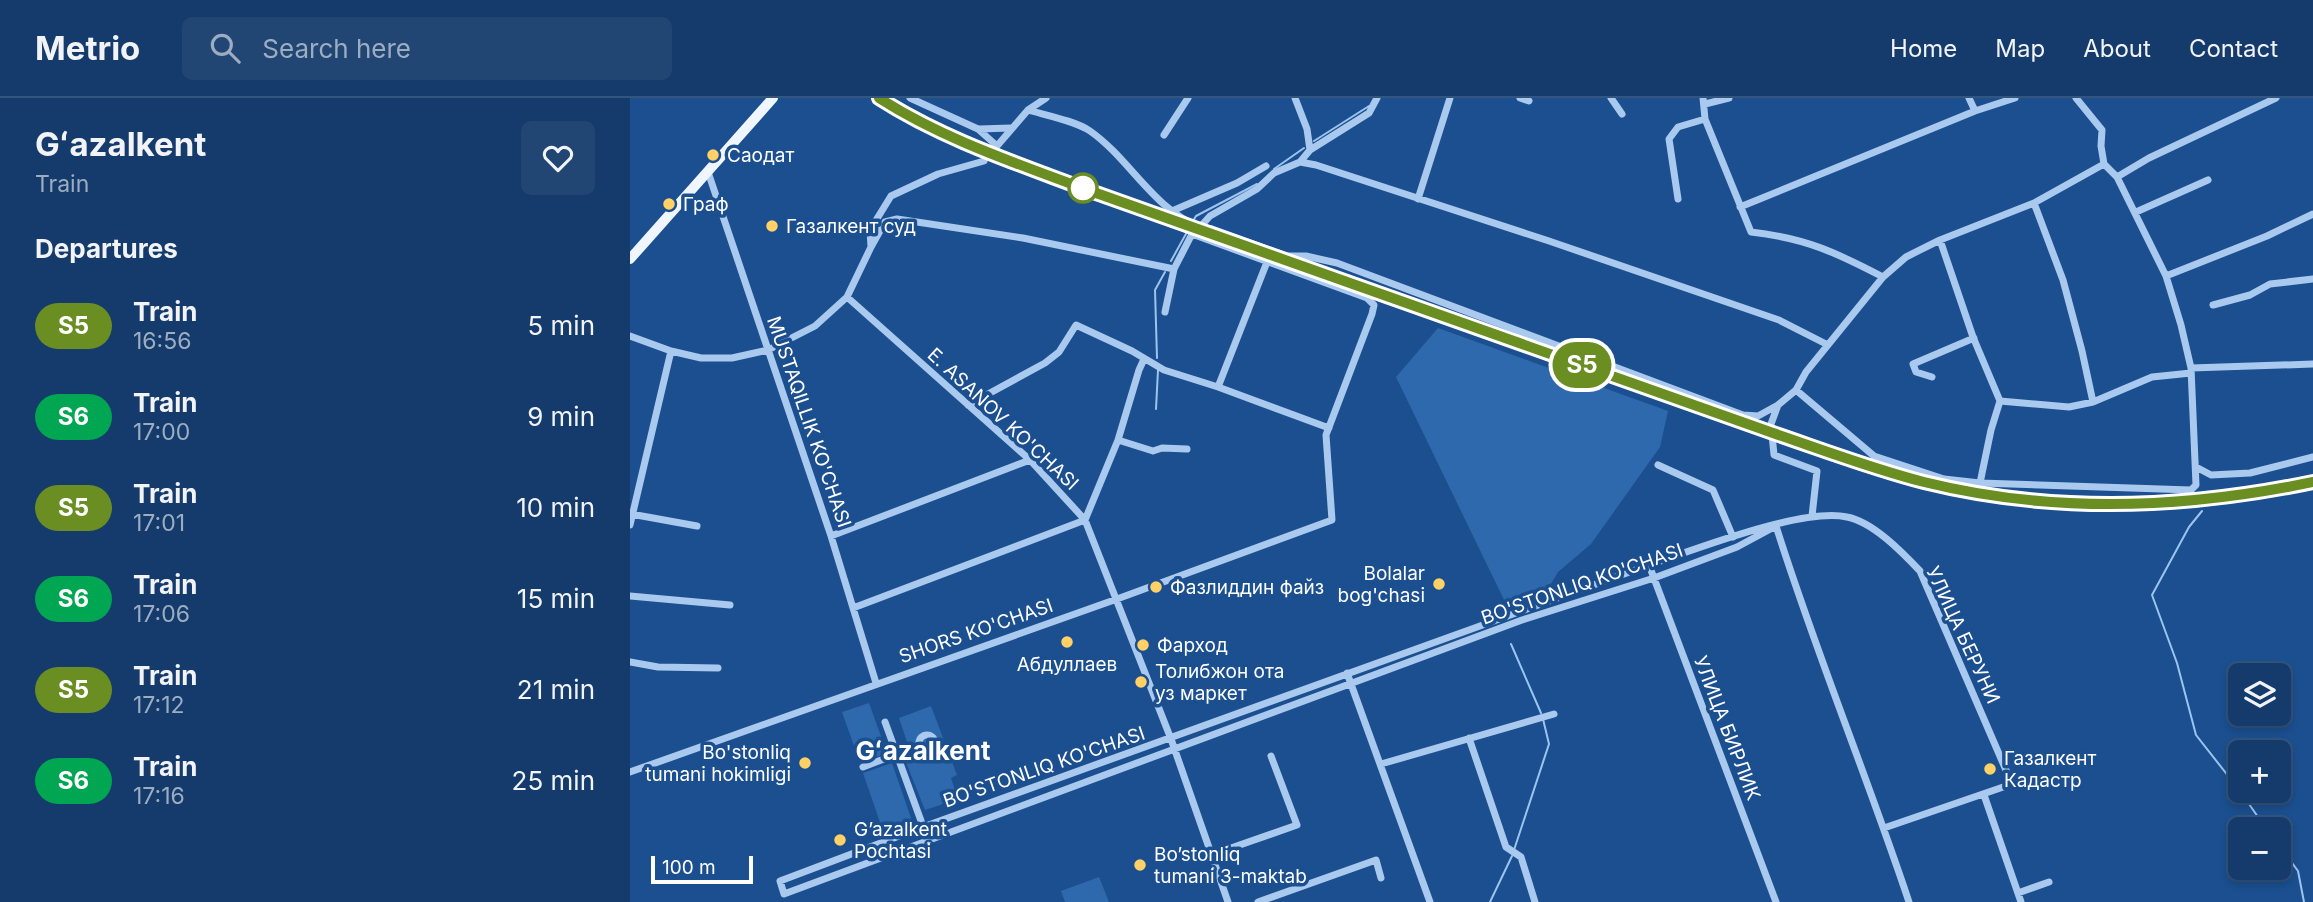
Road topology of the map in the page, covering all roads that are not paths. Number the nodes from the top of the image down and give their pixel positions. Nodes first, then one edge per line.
1 (773, 98) edge
2 (910, 98) edge
3 (1046, 98) edge
4 (1188, 98) edge
5 (1295, 98) edge
6 (1377, 98) edge
7 (1450, 98) edge
8 (1520, 98) edge
9 (1611, 98) edge
10 (1729, 98) edge
11 (1969, 98) edge
12 (2015, 98) edge
13 (2076, 98) edge
14 (2276, 98) edge
15 (1529, 101) dead end
16 (1704, 101) edge
17 (1028, 110) junction
18 (1975, 111) junction
19 (1622, 114) dead end
20 (1705, 119) junction
21 (1011, 128) junction
22 (978, 129) junction
23 (1164, 135) dead end
24 (1310, 149) junction
25 (984, 161) dead end
26 (1300, 162) junction
27 (2104, 164) junction
28 (1266, 166) dead end
29 (708, 172) junction
30 (2117, 177) junction
31 (2208, 180) dead end
32 (1418, 198) junction
33 (1678, 199) dead end
34 (2034, 203) junction
35 (1741, 206) junction
36 (1172, 211) junction
37 (2136, 212) junction
38 (2313, 214) edge
39 (1200, 227) junction
40 (1940, 240) junction
41 (871, 247) junction
42 (630, 259) edge
43 (1267, 262) junction
44 (1174, 269) junction
45 (2166, 276) junction
46 (1882, 277) junction
47 (2313, 279) edge
48 (847, 297) junction
49 (2213, 305) dead end
50 (1165, 313) dead end
51 (630, 336) edge
52 (1974, 338) junction
53 (1828, 345) junction
54 (768, 350) junction
55 (671, 351) junction
56 (1144, 359) junction
57 (2313, 363) edge
58 (2191, 371) junction
59 (1932, 377) dead end
60 (1218, 387) junction
61 (1796, 390) junction
62 (2000, 401) junction
63 (2093, 402) junction
64 (968, 405) junction
65 (1778, 405) junction
66 (1329, 428) junction
67 (1118, 440) junction
68 (1187, 449) dead end
69 (2313, 457) edge
70 (1030, 460) junction
71 (1658, 465) dead end
72 (2196, 467) junction
73 (1980, 483) junction
74 (631, 514) edge
75 (1812, 516) junction
76 (1085, 520) junction
77 (630, 525) edge
78 (697, 526) dead end
79 (1776, 526) junction
80 (831, 536) junction
81 (1733, 537) junction
82 (1649, 565) junction
83 (1654, 578) junction
84 (630, 596) edge
85 (1117, 599) junction
86 (730, 604) dead end
87 (853, 608) junction
88 (630, 662) edge
89 (718, 668) dead end
90 (1347, 673) junction
91 (876, 683) junction
92 (1350, 683) junction
93 (1552, 714) dead end
94 (885, 722) dead end
95 (1469, 738) junction
96 (1171, 739) junction
97 (920, 745) dead end
98 (1174, 748) junction
99 (896, 754) junction
100 (1271, 756) dead end
101 (1381, 764) junction
102 (863, 767) dead end
103 (630, 772) edge
104 (1984, 795) junction
105 (923, 827) junction
106 (1884, 828) junction
107 (928, 841) junction
108 (1211, 855) junction
109 (1381, 878) dead end
110 (2049, 882) dead end
111 (2018, 893) junction
112 (786, 898) edge
113 (1427, 901) edge
114 (1228, 902) edge
115 (1258, 902) edge
116 (1535, 902) edge
117 (1776, 902) edge
118 (1909, 902) edge
119 (2021, 902) edge

1 - 29 main road
2 - 22 street
3 - 17 street
4 - 23 street
5 - 24 street
6 - 24 street
7 - 32 street
8 - 15 street
9 - 19 street
10 - 16 street
11 - 18 street
12 - 18 street
13 - 27 street
14 - 30 street
16 - 20 street
17 - 21 street
17 - 36 street
18 - 35 street
20 - 33 street
20 - 35 street
21 - 22 street
21 - 22 street
24 - 26 street
25 - 41 street
26 - 32 street
26 - 39 street
27 - 30 street
27 - 34 street
28 - 36 street
29 - 42 main road
29 - 54 street, MUSTAQILLIK KO'CHASI
30 - 37 street
31 - 37 street
32 - 53 street
34 - 40 street
34 - 63 street
35 - 46 street
36 - 39 street
37 - 45 street
38 - 45 street
39 - 65 street
40 - 46 street
40 - 52 street
41 - 44 street
41 - 48 street
43 - 44 street
43 - 60 street
43 - 66 street
44 - 50 street
45 - 58 street
46 - 53 street
47 - 49 street
48 - 54 street
48 - 64 street, E. ASANOV KO'CHASI
51 - 55 street
52 - 59 street
52 - 62 street
53 - 61 street
54 - 55 street
54 - 80 street, MUSTAQILLIK KO'CHASI
55 - 74 street
56 - 60 street
56 - 64 street
56 - 67 street
57 - 58 street
58 - 63 street
58 - 72 street
60 - 66 street
61 - 65 street
61 - 73 street
62 - 63 street
62 - 73 street
64 - 70 street, E. ASANOV KO'CHASI
65 - 75 street
66 - 85 street, SHORS KO'CHASI
67 - 68 street
67 - 76 street
69 - 72 street
70 - 76 street, E. ASANOV KO'CHASI
70 - 80 street
71 - 81 street
72 - 73 street
74 - 77 street
74 - 78 street
75 - 79 street, УЛИЦА БЕРУНИ
75 - 104 street, УЛИЦА БЕРУНИ
76 - 85 street, E. ASANOV KO'CHASI
76 - 87 street
79 - 81 street, BO'STONLIQ KO'CHASI
79 - 83 street, BO'STONLIQ KO'CHASI
79 - 106 street
80 - 87 street, MUSTAQILLIK KO'CHASI
81 - 82 street, BO'STONLIQ KO'CHASI
82 - 83 street, УЛИЦА БИРЛИК
82 - 90 street, BO'STONLIQ KO'CHASI
83 - 92 street, BO'STONLIQ KO'CHASI
83 - 117 street, УЛИЦА БИРЛИК
84 - 86 street
85 - 91 street, SHORS KO'CHASI
85 - 96 street, E. ASANOV KO'CHASI
87 - 91 street, MUSTAQILLIK KO'CHASI
88 - 89 street
90 - 92 street
90 - 96 street, BO'STONLIQ KO'CHASI
91 - 103 street, SHORS KO'CHASI
92 - 98 street, BO'STONLIQ KO'CHASI
92 - 101 street
93 - 95 street
94 - 99 street
95 - 101 street
95 - 116 street
96 - 98 street, E. ASANOV KO'CHASI
96 - 105 street, BO'STONLIQ KO'CHASI
97 - 99 street
98 - 107 street, BO'STONLIQ KO'CHASI
98 - 108 street, E. ASANOV KO'CHASI
99 - 102 street
99 - 105 street
100 - 108 street
101 - 113 street
104 - 106 street
104 - 111 street
105 - 107 street
105 - 112 street, BO'STONLIQ KO'CHASI
106 - 118 street
107 - 112 street, BO'STONLIQ KO'CHASI
108 - 114 street, E. ASANOV KO'CHASI
109 - 115 street
110 - 111 street
111 - 119 street

